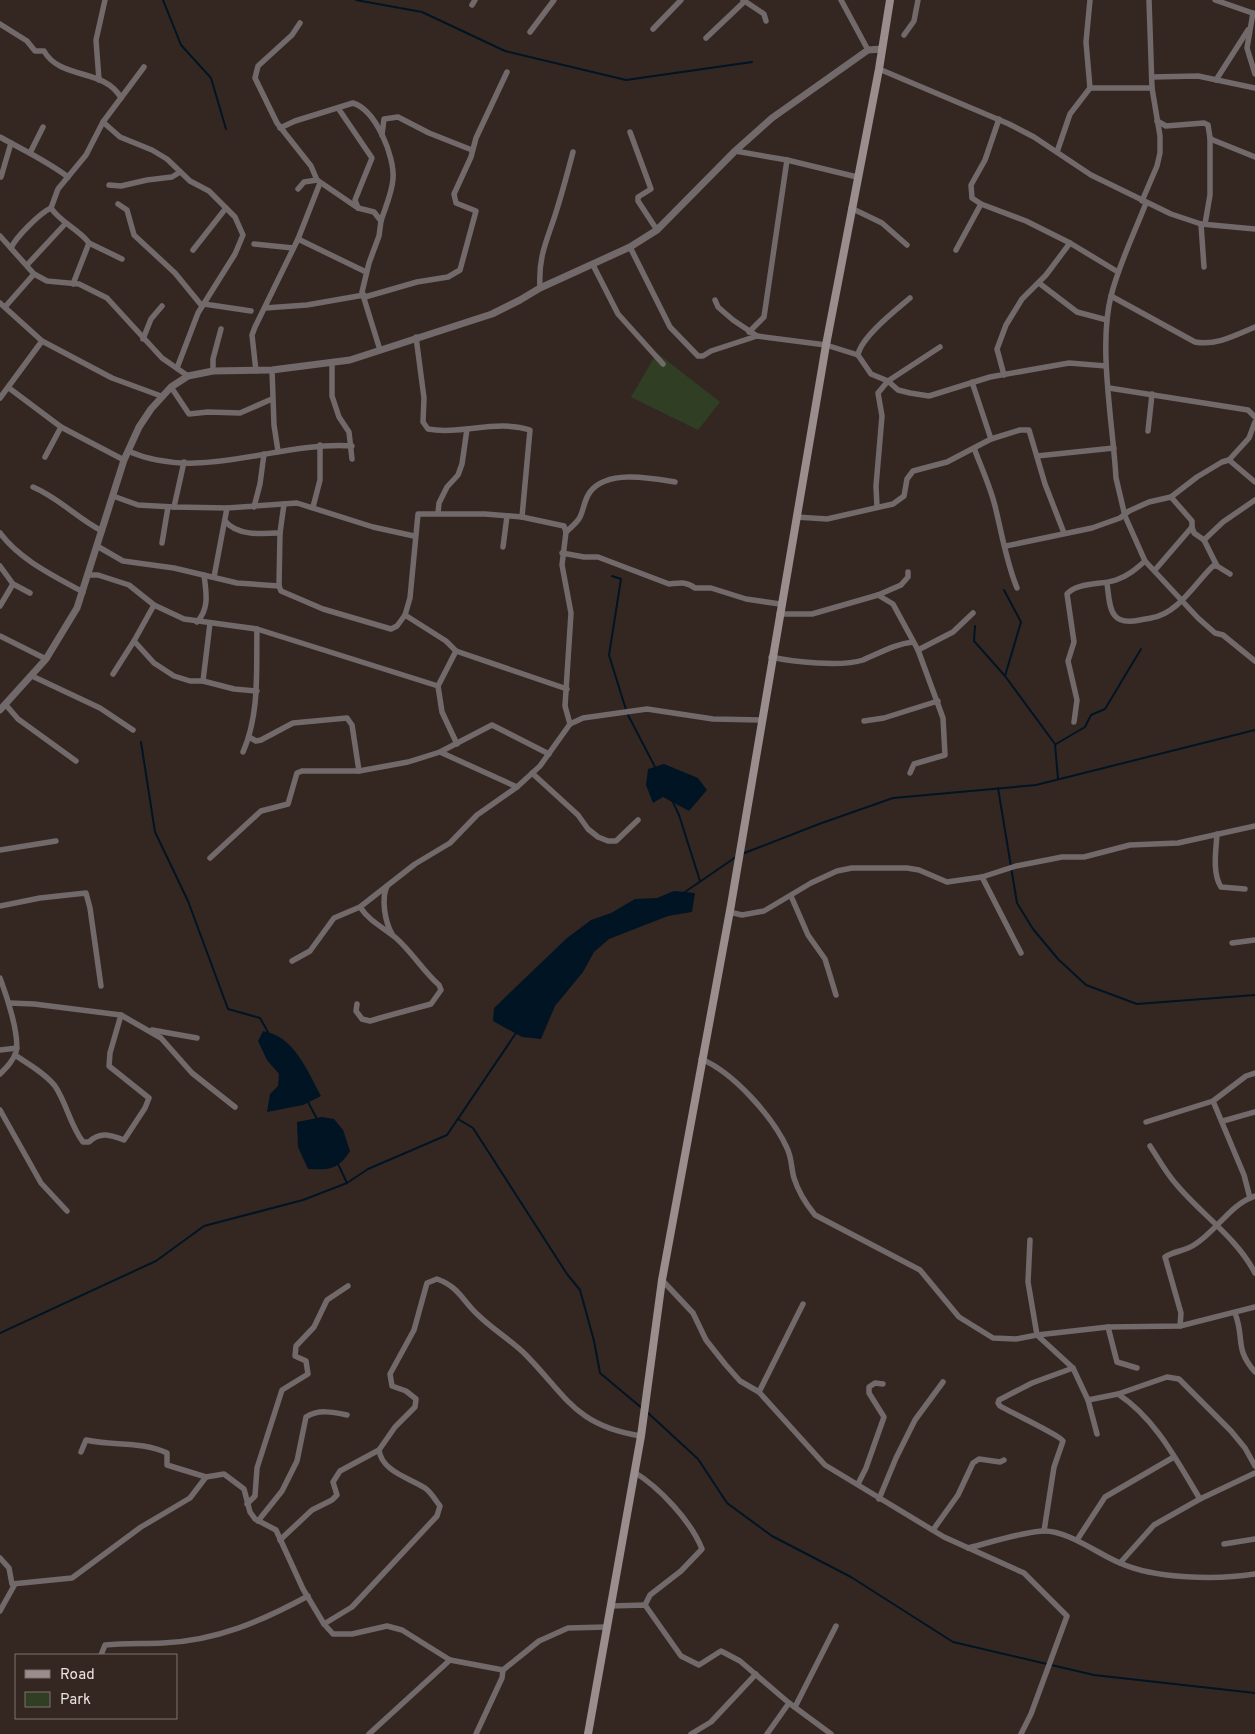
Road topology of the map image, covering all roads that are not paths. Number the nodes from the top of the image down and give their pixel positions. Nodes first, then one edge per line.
1 (105, 0) edge
2 (554, 0) edge
3 (681, 0) edge
4 (841, 0) edge
5 (890, 0) edge
6 (918, 0) edge
7 (1090, 0) edge
8 (1149, 0) edge
9 (1215, 0) edge
10 (744, 1) edge
11 (1254, 13) edge
12 (766, 21) dead end
13 (300, 23) dead end
14 (0, 24) edge
15 (653, 28) dead end
16 (1249, 29) junction
17 (530, 32) dead end
18 (904, 35) dead end
19 (706, 38) dead end
20 (882, 49) junction
21 (868, 50) junction
22 (144, 68) dead end
23 (879, 69) junction
24 (506, 72) dead end
25 (1255, 74) edge
26 (1152, 77) junction
27 (99, 80) junction
28 (1216, 80) junction
29 (1090, 88) junction
30 (1152, 88) junction
31 (1255, 88) edge
32 (121, 98) junction
33 (338, 108) junction
34 (999, 119) junction
35 (1157, 121) junction
36 (103, 122) junction
37 (43, 127) dead end
38 (280, 128) junction
39 (630, 132) dead end
40 (382, 135) junction
41 (0, 137) edge
42 (1210, 138) junction
43 (11, 143) junction
44 (472, 150) junction
45 (734, 151) junction
46 (573, 152) dead end
47 (1056, 152) junction
48 (30, 153) junction
49 (1255, 157) edge
50 (787, 160) junction
51 (180, 172) junction
52 (857, 176) junction
53 (1, 177) edge
54 (68, 177) junction
55 (318, 182) junction
56 (109, 185) dead end
57 (298, 189) dead end
58 (1144, 202) junction
59 (118, 204) dead end
60 (980, 204) junction
61 (51, 208) junction
62 (226, 208) junction
63 (358, 208) junction
64 (851, 208) junction
65 (381, 221) junction
66 (65, 224) junction
67 (1203, 224) junction
68 (1255, 229) edge
69 (656, 230) junction
70 (0, 236) edge
71 (298, 239) junction
72 (89, 243) junction
73 (1070, 243) junction
74 (254, 244) dead end
75 (907, 245) dead end
76 (630, 246) junction
77 (11, 248) junction
78 (293, 248) junction
79 (194, 250) dead end
80 (956, 250) dead end
81 (122, 259) dead end
82 (27, 265) junction
83 (593, 265) junction
84 (1204, 267) dead end
85 (366, 272) junction
86 (1118, 272) junction
87 (34, 274) junction
88 (1039, 283) junction
89 (73, 284) junction
90 (540, 288) junction
91 (364, 296) junction
92 (1111, 296) junction
93 (910, 298) dead end
94 (715, 300) dead end
95 (3, 305) edge
96 (203, 305) junction
97 (162, 306) dead end
98 (265, 308) junction
99 (251, 311) dead end
100 (1107, 320) junction
101 (1255, 327) edge
102 (221, 329) dead end
103 (749, 332) junction
104 (756, 336) junction
105 (416, 337) junction
106 (143, 339) junction
107 (42, 341) junction
108 (826, 345) junction
109 (940, 347) dead end
110 (380, 350) junction
111 (858, 355) junction
112 (332, 363) junction
113 (662, 364) dead end
114 (1106, 366) junction
115 (177, 368) junction
116 (272, 370) junction
117 (213, 371) junction
118 (256, 371) junction
119 (1004, 375) junction
120 (188, 376) junction
121 (888, 381) junction
122 (972, 382) junction
123 (171, 387) junction
124 (9, 388) junction
125 (1109, 388) junction
126 (1152, 394) junction
127 (161, 396) junction
128 (0, 398) edge
129 (272, 400) junction
130 (1255, 417) edge
131 (1255, 422) edge
132 (61, 427) junction
133 (467, 428) junction
134 (1148, 431) dead end
135 (1255, 432) edge
136 (1250, 438) junction
137 (991, 439) junction
138 (320, 445) junction
139 (352, 446) junction
140 (974, 448) junction
141 (1114, 448) junction
142 (128, 451) junction
143 (278, 451) junction
144 (264, 454) junction
145 (1037, 456) junction
146 (45, 457) dead end
147 (352, 459) dead end
148 (124, 460) junction
149 (1229, 460) junction
150 (184, 462) junction
151 (676, 482) dead end
152 (1255, 482) edge
153 (32, 487) dead end
154 (113, 496) junction
155 (1171, 497) junction
156 (1255, 500) edge
157 (284, 504) junction
158 (171, 507) junction
159 (254, 507) junction
160 (313, 507) junction
161 (877, 507) junction
162 (227, 508) junction
163 (438, 513) junction
164 (507, 516) junction
165 (1125, 516) junction
166 (522, 517) junction
167 (796, 517) junction
168 (225, 521) junction
169 (1192, 527) junction
170 (102, 531) junction
171 (566, 532) junction
172 (0, 533) edge
173 (280, 533) junction
174 (1064, 533) junction
175 (414, 536) junction
176 (1204, 540) junction
177 (162, 543) dead end
178 (97, 546) junction
179 (1006, 546) junction
180 (503, 547) dead end
181 (562, 553) junction
182 (1145, 560) junction
183 (0, 566) edge
184 (1217, 566) junction
185 (1155, 570) junction
186 (908, 572) dead end
187 (204, 574) junction
188 (1230, 574) dead end
189 (88, 575) junction
190 (214, 576) junction
191 (1107, 583) junction
192 (12, 584) junction
193 (279, 586) junction
194 (1017, 588) dead end
195 (83, 592) junction
196 (30, 594) dead end
197 (878, 595) junction
198 (1181, 601) junction
199 (780, 604) junction
200 (154, 605) junction
201 (0, 606) edge
202 (973, 613) dead end
203 (779, 614) junction
204 (405, 615) junction
205 (197, 622) junction
206 (210, 623) junction
207 (257, 630) junction
208 (0, 636) edge
209 (134, 641) junction
210 (913, 642) junction
211 (918, 650) junction
212 (456, 651) junction
213 (771, 657) junction
214 (46, 659) junction
215 (1255, 661) edge
216 (113, 674) dead end
217 (32, 676) junction
218 (203, 681) junction
219 (438, 686) junction
220 (567, 689) junction
221 (257, 691) junction
222 (938, 701) junction
223 (6, 705) junction
224 (0, 710) edge
225 (761, 720) junction
226 (864, 721) dead end
227 (1074, 722) dead end
228 (570, 724) junction
229 (133, 730) dead end
230 (249, 737) junction
231 (457, 744) junction
232 (243, 752) dead end
233 (440, 752) junction
234 (549, 754) junction
235 (76, 761) dead end
236 (359, 770) junction
237 (532, 773) junction
238 (910, 773) dead end
239 (516, 787) junction
240 (638, 820) dead end
241 (1255, 826) edge
242 (1216, 834) junction
243 (56, 841) dead end
244 (0, 850) edge
245 (210, 858) dead end
246 (982, 877) junction
247 (386, 886) junction
248 (1245, 889) dead end
249 (791, 896) junction
250 (0, 906) edge
251 (360, 907) junction
252 (729, 912) junction
253 (394, 936) junction
254 (1255, 940) edge
255 (1232, 943) dead end
256 (1021, 952) dead end
257 (292, 961) dead end
258 (0, 978) edge
259 (101, 986) dead end
260 (836, 995) dead end
261 (9, 1003) junction
262 (357, 1004) dead end
263 (121, 1015) junction
264 (148, 1029) junction
265 (198, 1038) dead end
266 (0, 1050) edge
267 (16, 1052) junction
268 (701, 1059) junction
269 (1255, 1073) edge
270 (0, 1074) edge
271 (1214, 1101) junction
272 (235, 1107) dead end
273 (0, 1110) edge
274 (1255, 1112) edge
275 (1146, 1122) dead end
276 (1223, 1122) junction
277 (1150, 1146) dead end
278 (1252, 1197) edge
279 (67, 1211) dead end
280 (1218, 1224) junction
281 (1030, 1240) dead end
282 (1255, 1273) edge
283 (662, 1280) junction
284 (348, 1286) dead end
285 (803, 1304) dead end
286 (1255, 1307) edge
287 (1235, 1313) junction
288 (1180, 1326) junction
289 (1108, 1327) junction
290 (1037, 1335) junction
291 (1073, 1368) junction
292 (1137, 1368) dead end
293 (1255, 1372) edge
294 (943, 1382) dead end
295 (883, 1384) dead end
296 (759, 1392) junction
297 (1118, 1394) junction
298 (1088, 1400) junction
299 (347, 1415) dead end
300 (1098, 1434) dead end
301 (641, 1436) junction
302 (379, 1450) junction
303 (81, 1452) dead end
304 (1174, 1456) junction
305 (1004, 1460) dead end
306 (1255, 1466) edge
307 (634, 1472) junction
308 (1255, 1475) edge
309 (206, 1476) junction
310 (858, 1484) junction
311 (879, 1499) junction
312 (1200, 1499) junction
313 (247, 1504) junction
314 (258, 1521) junction
315 (933, 1530) junction
316 (1044, 1531) junction
317 (1255, 1539) edge
318 (280, 1540) junction
319 (1077, 1540) junction
320 (1224, 1544) dead end
321 (968, 1548) junction
322 (0, 1558) edge
323 (1120, 1563) junction
324 (1255, 1574) edge
325 (16, 1584) junction
326 (308, 1596) junction
327 (645, 1605) junction
328 (610, 1606) junction
329 (0, 1610) edge
330 (324, 1624) junction
331 (836, 1626) dead end
332 (606, 1627) junction
333 (101, 1654) edge
334 (450, 1660) junction
335 (503, 1670) junction
336 (756, 1674) junction
337 (792, 1705) junction
338 (369, 1734) edge
339 (476, 1734) edge
340 (588, 1734) edge
341 (691, 1734) edge
342 (767, 1734) edge
343 (831, 1734) edge
344 (1021, 1734) edge

1 - 27 street
2 - 17 street
3 - 15 street
4 - 21 street
5 - 20 main road
6 - 18 street
7 - 29 street
8 - 26 street
9 - 11 street
10 - 12 street
10 - 19 street
11 - 16 street
13 - 38 street
14 - 27 street
16 - 25 street
16 - 28 street
20 - 21 street
20 - 23 main road
21 - 45 street
22 - 32 street
23 - 34 street
23 - 52 main road
24 - 44 street
26 - 28 street
26 - 30 street
27 - 32 street
28 - 31 street
29 - 30 street
29 - 47 street
30 - 35 street
32 - 36 street
33 - 38 street
33 - 40 street
33 - 63 street
34 - 47 street
34 - 60 street
35 - 42 street
35 - 58 street
36 - 51 street
36 - 54 street
37 - 48 street
38 - 55 street
39 - 69 street
40 - 44 street
40 - 65 street
41 - 43 street
42 - 49 street
42 - 67 street
43 - 48 street
43 - 53 street
44 - 91 street
45 - 50 street
45 - 69 street
46 - 90 street
47 - 58 street
48 - 54 street
50 - 52 street
50 - 103 street
51 - 56 street
51 - 62 street
52 - 64 main road
54 - 61 street
55 - 57 street
55 - 63 street
55 - 71 street
58 - 67 street
58 - 86 street
59 - 96 street
60 - 73 street
60 - 80 street
61 - 66 street
61 - 77 street
62 - 79 street
62 - 96 street
63 - 65 street
64 - 75 street
64 - 108 main road
65 - 85 street
66 - 72 street
66 - 82 street
67 - 68 street
67 - 84 street
69 - 76 street
70 - 77 street
71 - 78 street
71 - 85 street
72 - 81 street
72 - 89 street
73 - 86 street
73 - 88 street
74 - 78 street
76 - 83 street
76 - 104 street
77 - 82 street
78 - 98 street
82 - 87 street
83 - 90 street
83 - 113 street
85 - 91 street
86 - 92 street
87 - 89 street
87 - 95 street
88 - 100 street
88 - 119 street
89 - 106 street
90 - 105 street
91 - 98 street
91 - 110 street
92 - 100 street
92 - 101 street
93 - 111 street
94 - 103 street
95 - 107 street
96 - 99 street
96 - 115 street
97 - 106 street
98 - 118 street
100 - 114 street
102 - 117 street
103 - 104 street
104 - 108 street
105 - 110 street
105 - 133 street
106 - 115 street
107 - 124 street
107 - 127 street
108 - 111 street
108 - 167 main road
109 - 121 street
110 - 112 street
111 - 121 street
112 - 116 street
112 - 139 street
114 - 119 street
114 - 125 street
115 - 120 street
116 - 118 street
116 - 129 street
117 - 118 street
117 - 120 street
119 - 122 street
120 - 123 street
121 - 122 street
121 - 161 street
122 - 137 street
123 - 127 street
123 - 129 street
124 - 128 street
124 - 132 street
125 - 126 street
125 - 141 street
126 - 130 street
126 - 134 street
127 - 142 street
129 - 143 street
131 - 136 street
132 - 146 street
132 - 148 street
133 - 163 street
133 - 166 street
135 - 136 street
136 - 149 street
137 - 140 street
137 - 145 street
138 - 139 street
138 - 143 street
138 - 160 street
139 - 147 street
140 - 161 street
140 - 179 street
141 - 145 street
141 - 165 street
142 - 148 street
142 - 150 street
143 - 144 street
144 - 150 street
144 - 159 street
145 - 174 street
148 - 154 street
149 - 152 street
149 - 155 street
150 - 158 street
151 - 171 street
153 - 170 street
154 - 158 street
154 - 170 street
155 - 165 street
155 - 169 street
156 - 176 street
157 - 159 street
157 - 160 street
157 - 173 street
158 - 162 street
158 - 177 street
159 - 162 street
160 - 175 street
161 - 167 street
162 - 168 street
163 - 164 street
163 - 175 street
164 - 166 street
164 - 180 street
165 - 174 street
165 - 182 street
166 - 171 street
167 - 199 main road
168 - 173 street
168 - 190 street
169 - 176 street
169 - 185 street
170 - 178 street
171 - 181 street
172 - 195 street
173 - 193 street
174 - 179 street
175 - 204 street
176 - 184 street
178 - 187 street
178 - 189 street
179 - 194 street
181 - 199 street
181 - 220 street
182 - 185 street
182 - 191 street
183 - 192 street
184 - 188 street
184 - 198 street
185 - 198 street
186 - 197 street
187 - 190 street
187 - 205 street
189 - 195 street
189 - 200 street
190 - 193 street
191 - 198 street
191 - 227 street
192 - 196 street
192 - 201 street
193 - 204 street
195 - 214 street
197 - 203 street
197 - 210 street
198 - 215 street
199 - 203 main road
200 - 205 street
200 - 209 street
202 - 211 street
203 - 213 main road
204 - 212 street
205 - 206 street
206 - 207 street
206 - 218 street
207 - 219 street
207 - 221 street
208 - 214 street
209 - 216 street
209 - 218 street
210 - 211 street
210 - 213 street
211 - 222 street
212 - 219 street
212 - 220 street
213 - 225 main road
214 - 217 street
217 - 223 street
217 - 229 street
218 - 221 street
219 - 231 street
220 - 228 street
221 - 230 street
222 - 226 street
222 - 238 street
223 - 224 street
223 - 235 street
225 - 228 street
225 - 252 main road
228 - 234 street
230 - 232 street
230 - 236 street
231 - 233 street
231 - 234 street
233 - 236 street
233 - 239 street
234 - 237 street
236 - 245 street
237 - 239 street
237 - 240 street
239 - 247 street
241 - 242 street
242 - 246 street
242 - 248 street
243 - 244 street
246 - 249 street
246 - 256 street
247 - 251 street
247 - 253 street
249 - 252 street
249 - 260 street
250 - 259 street
251 - 253 street
251 - 257 street
252 - 268 main road
253 - 262 street
254 - 255 street
258 - 261 street
261 - 263 street
261 - 267 street
263 - 264 street
263 - 267 street
264 - 265 street
264 - 272 street
266 - 267 street
267 - 270 street
268 - 283 main road
268 - 290 street
269 - 271 street
271 - 275 street
271 - 276 street
273 - 279 street
274 - 276 street
276 - 278 street
277 - 280 street
278 - 280 street
280 - 282 street
280 - 288 street
281 - 290 street
283 - 296 street
283 - 301 main road
284 - 313 street
285 - 296 street
286 - 287 street
287 - 288 street
287 - 293 street
288 - 289 street
289 - 290 street
289 - 292 street
290 - 291 street
291 - 298 street
291 - 316 street
294 - 311 street
295 - 310 street
296 - 310 street
297 - 298 street
297 - 304 street
297 - 306 street
298 - 300 street
299 - 314 street
301 - 302 street
301 - 307 main road
302 - 318 street
302 - 330 street
303 - 309 street
304 - 312 street
304 - 319 street
305 - 315 street
307 - 327 street
307 - 328 main road
308 - 312 street
309 - 313 street
309 - 325 street
310 - 311 street
311 - 315 street
312 - 323 street
313 - 314 street
314 - 318 street
315 - 321 street
316 - 319 street
316 - 321 street
317 - 320 street
318 - 326 street
319 - 323 street
321 - 344 street
322 - 325 street
323 - 324 street
325 - 329 street
326 - 330 street
326 - 333 street
327 - 328 street
327 - 336 street
328 - 332 main road
330 - 334 street
331 - 337 street
332 - 335 street
332 - 340 main road
334 - 335 street
334 - 338 street
335 - 339 street
336 - 337 street
336 - 341 street
337 - 342 street
337 - 343 street

